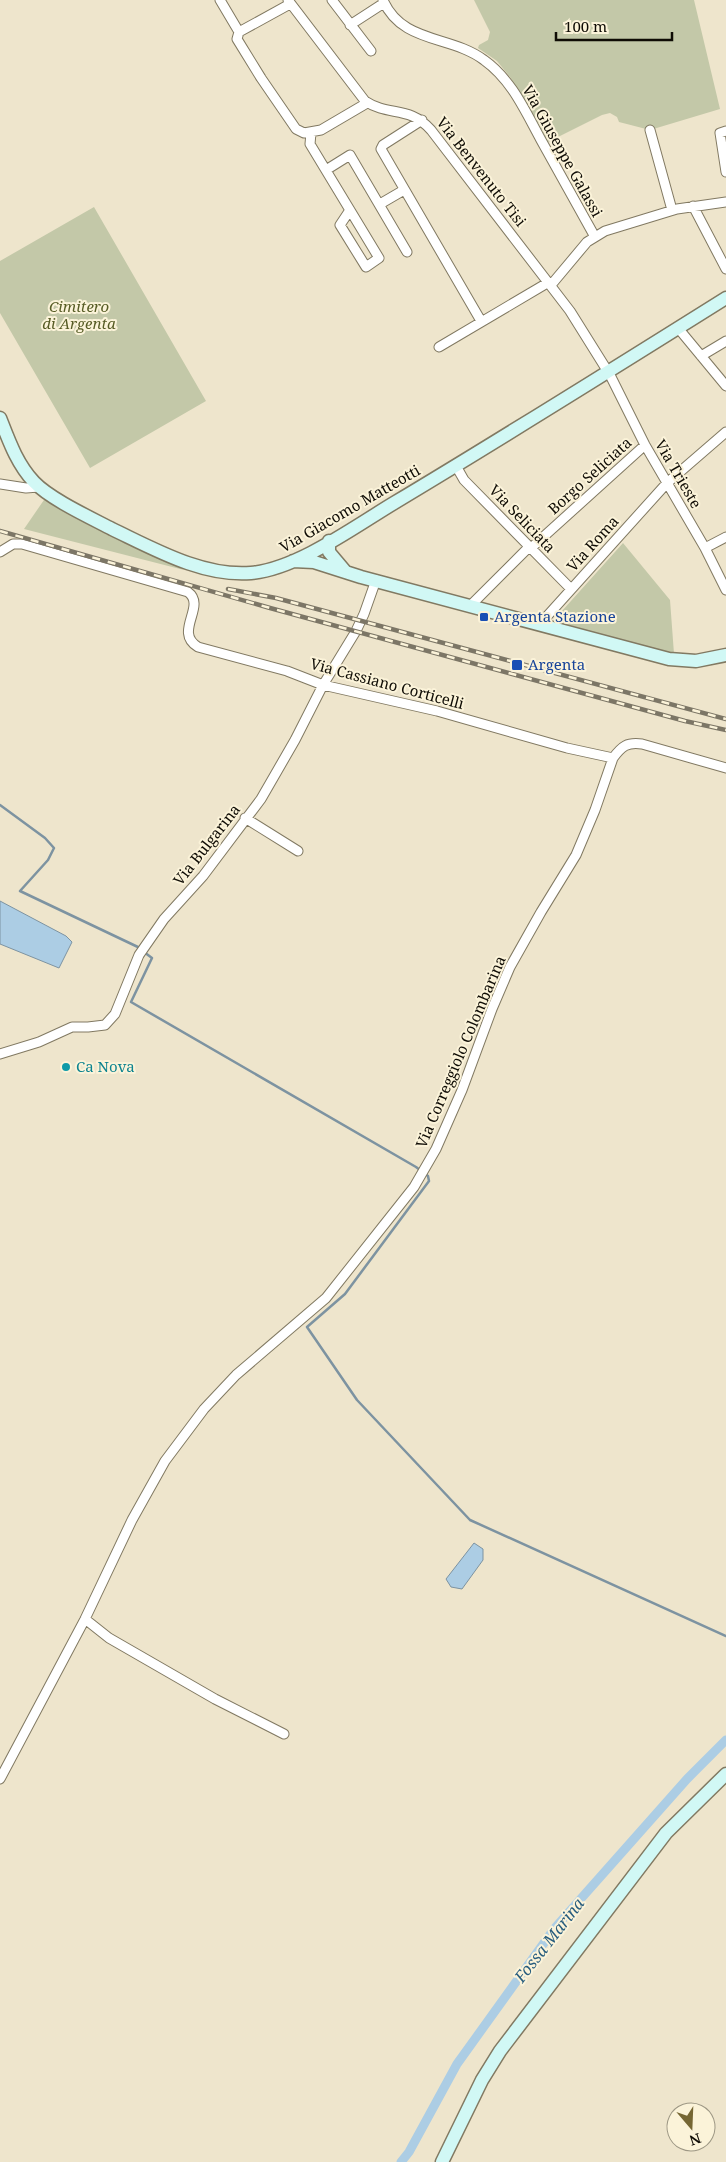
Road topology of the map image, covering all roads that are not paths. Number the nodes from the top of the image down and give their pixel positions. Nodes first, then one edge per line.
1 (220, 0) edge
2 (332, 0) edge
3 (383, 1) edge
4 (289, 2) edge
5 (350, 24) junction
6 (239, 32) junction
7 (371, 52) dead end
8 (367, 103) junction
9 (422, 120) junction
10 (650, 130) dead end
11 (723, 132) edge
12 (312, 134) junction
13 (326, 170) junction
14 (726, 172) edge
15 (404, 190) junction
16 (726, 202) edge
17 (380, 204) junction
18 (693, 206) junction
19 (350, 210) junction
20 (672, 210) junction
21 (594, 237) junction
22 (407, 252) dead end
23 (726, 269) edge
24 (550, 283) junction
25 (726, 298) edge
26 (482, 321) junction
27 (678, 328) junction
28 (726, 341) edge
29 (439, 347) dead end
30 (701, 356) junction
31 (608, 372) junction
32 (726, 386) edge
33 (0, 418) edge
34 (726, 432) edge
35 (645, 445) junction
36 (456, 466) junction
37 (667, 483) junction
38 (0, 484) edge
39 (39, 487) junction
40 (726, 537) edge
41 (329, 541) junction
42 (530, 548) junction
43 (705, 548) junction
44 (0, 551) edge
45 (293, 561) junction
46 (361, 577) junction
47 (376, 580) junction
48 (571, 589) junction
49 (726, 590) edge
50 (471, 605) junction
51 (540, 624) junction
52 (726, 654) edge
53 (323, 685) junction
54 (613, 758) junction
55 (726, 768) edge
56 (246, 818) junction
57 (298, 850) dead end
58 (0, 1054) edge
59 (85, 1619) junction
60 (284, 1734) dead end
61 (726, 1774) edge
62 (0, 1779) edge
63 (442, 2162) edge

1 - 6 street
2 - 5 street
3 - 5 street
3 - 21 street, Via Giuseppe Galassi
4 - 6 street
4 - 8 street, Via Benvenuto Tisi
5 - 7 street
6 - 12 street
8 - 9 street, Via Benvenuto Tisi
8 - 12 street
9 - 15 street
9 - 24 street, Via Benvenuto Tisi
10 - 20 street
11 - 14 street
12 - 13 street
13 - 17 street
13 - 19 street
15 - 17 street
15 - 26 street
16 - 18 street
17 - 22 street
18 - 20 street
18 - 23 street
19 - 19 street
20 - 21 street
21 - 24 street
24 - 26 street
24 - 31 street, Via Benvenuto Tisi
25 - 27 street, Via Giacomo Matteotti
26 - 29 street
27 - 30 street
27 - 31 street, Via Giacomo Matteotti
28 - 30 street
30 - 32 street
31 - 35 street, Via Trieste
31 - 36 street, Via Giacomo Matteotti
33 - 39 street, Via Giacomo Matteotti
34 - 37 street, Via Roma
35 - 37 street, Via Trieste
35 - 42 street, Borgo Seliciata
36 - 41 street, Via Giacomo Matteotti
36 - 42 street, Via Seliciata
37 - 43 street, Via Trieste
37 - 48 street, Via Roma
38 - 39 street
39 - 45 street, Via Giacomo Matteotti
40 - 43 street
41 - 45 street, Via Giacomo Matteotti
41 - 46 street
42 - 48 street, Via Seliciata
42 - 50 street, Borgo Seliciata
43 - 49 street, Via Trieste
44 - 53 street, Via Cassiano Corticelli
45 - 46 street
46 - 47 street
47 - 50 street
47 - 53 street, Via Bulgarina
48 - 51 street, Via Roma
50 - 51 street
51 - 52 street
53 - 54 street, Via Cassiano Corticelli
53 - 56 street, Via Bulgarina
54 - 55 street
54 - 59 street, Via Correggiolo Colombarina
56 - 57 street
56 - 58 street, Via Bulgarina
59 - 60 street
59 - 62 street, Via Correggiolo Colombarina
61 - 63 street

